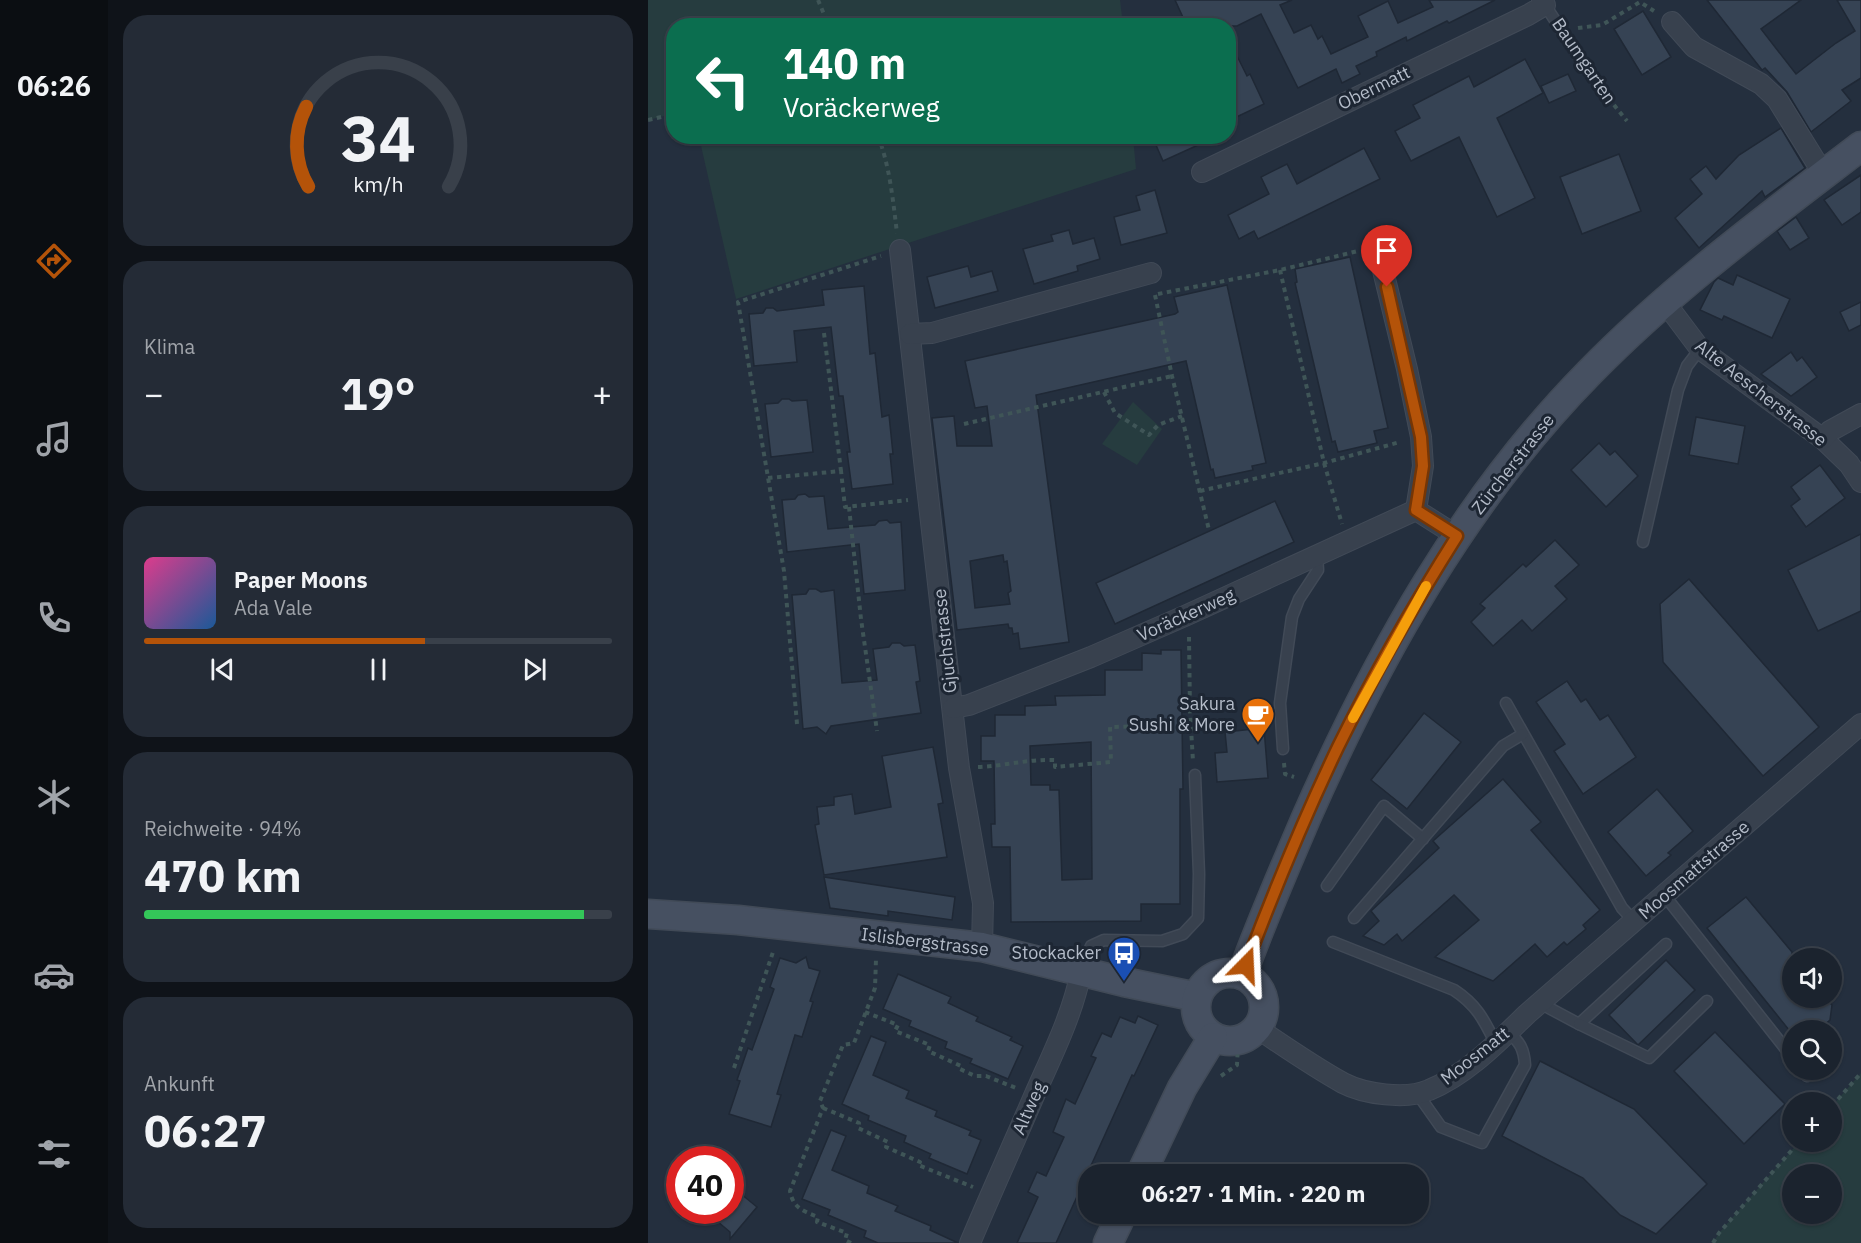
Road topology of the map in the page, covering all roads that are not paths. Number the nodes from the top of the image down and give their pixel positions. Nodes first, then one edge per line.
1 (1544, 2) edge
2 (1672, 22) road end
3 (1588, 71) road end
4 (1861, 146) edge
5 (1202, 172) dead end
6 (1824, 173) junction
7 (1377, 246) road end
8 (900, 250) road end
9 (1151, 273) road end
10 (1664, 301) junction
11 (910, 334) junction
12 (1700, 349) junction
13 (1861, 414) edge
14 (1823, 439) junction
15 (1861, 482) edge
16 (1416, 510) junction
17 (1457, 536) junction
18 (1643, 542) dead end
19 (1317, 555) junction
20 (1506, 703) dead end
21 (952, 708) junction
22 (1861, 724) edge
23 (1523, 734) junction
24 (1283, 749) dead end
25 (1195, 775) dead end
26 (1423, 839) junction
27 (1327, 886) dead end
28 (1665, 896) junction
29 (648, 915) edge
30 (1354, 918) dead end
31 (1635, 922) junction
32 (1333, 942) dead end
33 (1666, 944) dead end
34 (982, 947) junction
35 (1081, 972) junction
36 (1242, 975) junction
37 (1197, 997) junction
38 (1544, 999) junction
39 (1707, 1000) dead end
40 (1527, 1014) joint
41 (1580, 1024) junction
42 (1502, 1038) junction
43 (1236, 1043) junction
44 (1782, 1044) edge
45 (1417, 1093) junction
46 (1146, 1164) edge
47 (1117, 1224) edge
48 (970, 1243) edge
49 (1108, 1243) edge

1 - 3 lane, Baumgarten
1 - 5 street, Obermatt
2 - 6 street
4 - 6 street, Zürcherstrasse
6 - 10 street, Zürcherstrasse
7 - 16 street
8 - 11 street, Gjuchstrasse
9 - 11 street
10 - 12 street, Alte Aescherstrasse
10 - 17 street, Zürcherstrasse
11 - 21 street, Gjuchstrasse
12 - 14 street, Alte Aescherstrasse
12 - 18 lane
13 - 14 street
14 - 15 street, Alte Aescherstrasse
16 - 17 street
16 - 19 street, Voräckerweg
17 - 36 street, Zürcherstrasse
19 - 21 street, Voräckerweg
19 - 24 lane
20 - 23 lane
21 - 34 street, Gjuchstrasse
22 - 28 street, Moosmattstrasse
23 - 26 lane
23 - 31 lane
25 - 35 lane
26 - 27 lane
26 - 30 lane
28 - 31 street, Moosmattstrasse
28 - 44 lane
29 - 34 street, Islisbergstrasse
31 - 38 street, Moosmattstrasse
32 - 42 lane
33 - 41 lane
34 - 35 street, Islisbergstrasse
35 - 37 street, Islisbergstrasse
35 - 48 street, Altweg
36 - 37 street
36 - 43 street
37 - 43 street
38 - 40 street, Moosmattstrasse
38 - 41 lane
39 - 41 lane
40 - 42 street, Moosmatt
42 - 45 street, Moosmatt
42 - 45 lane
43 - 45 street, Moosmatt
43 - 46 street
47 - 49 street

